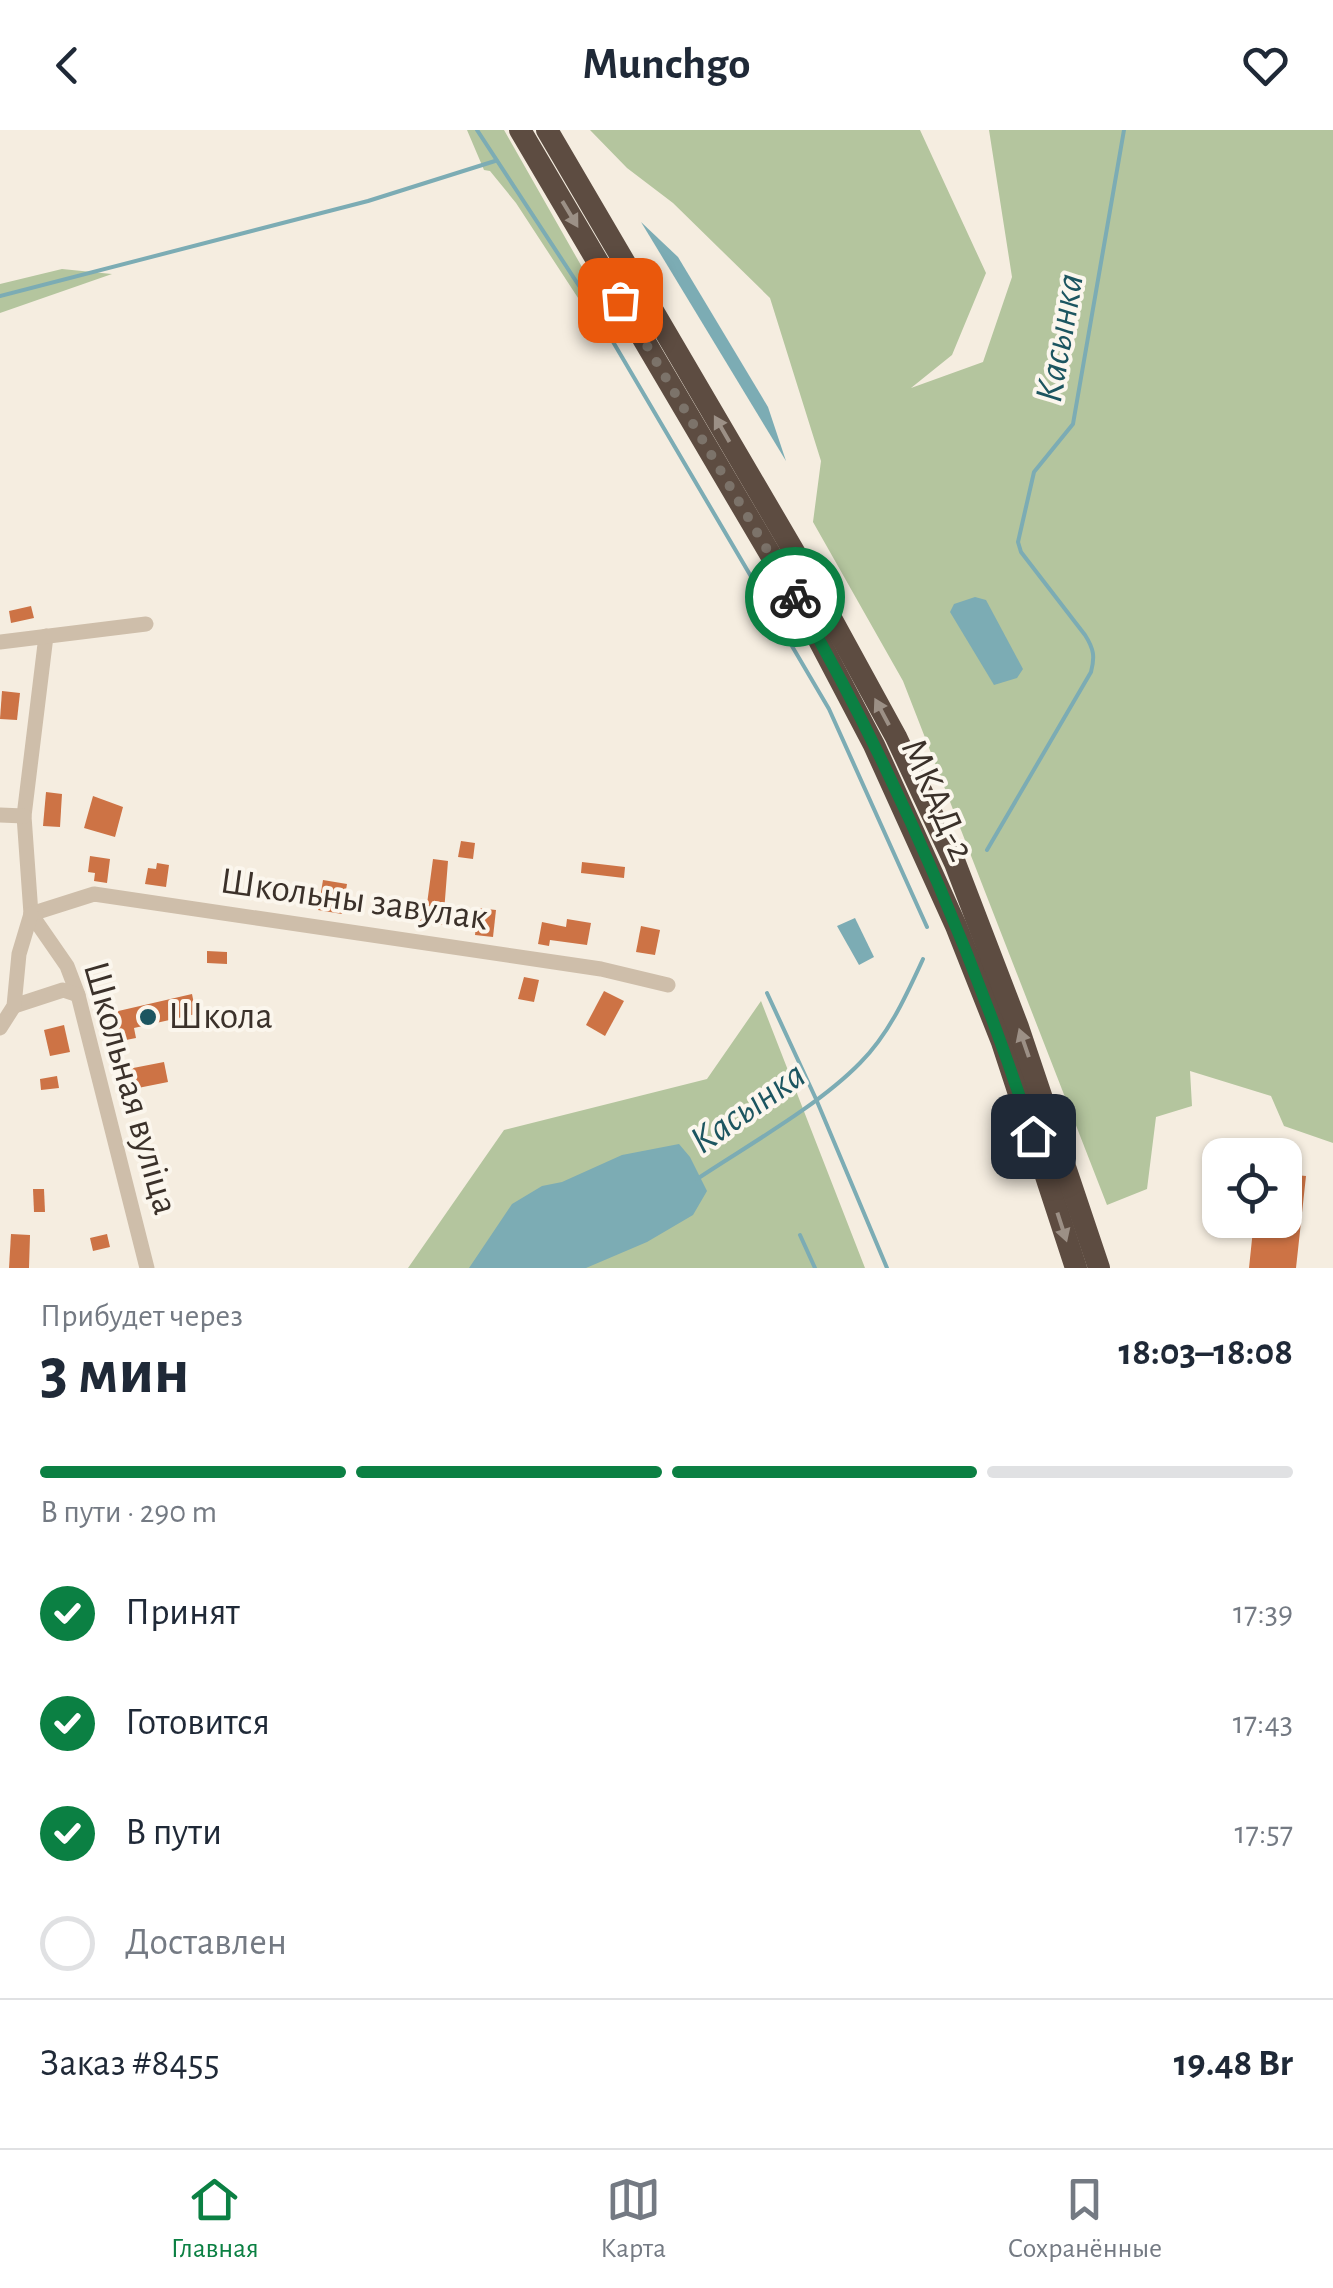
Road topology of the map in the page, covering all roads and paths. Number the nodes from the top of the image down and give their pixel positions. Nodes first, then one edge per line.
1 (520, 130) edge
2 (547, 130) edge
3 (146, 624) dead end
4 (46, 636) junction
5 (0, 642) edge
6 (0, 815) edge
7 (24, 816) junction
8 (32, 914) junction
9 (668, 985) dead end
10 (78, 994) junction
11 (14, 1006) junction
12 (0, 1028) edge
13 (147, 1268) edge
14 (1076, 1268) edge
15 (1099, 1268) edge

1 -> 14 highway, МКАД-2
15 -> 2 highway
3 - 4 street
4 - 5 street
4 - 7 street, Школьная вуліца
6 - 7 street
7 - 8 street, Школьная вуліца
8 - 9 street, Школьны завулак
8 - 10 street, Школьная вуліца
8 - 11 street
10 - 11 street
10 - 13 street, Школьная вуліца
11 - 12 street

